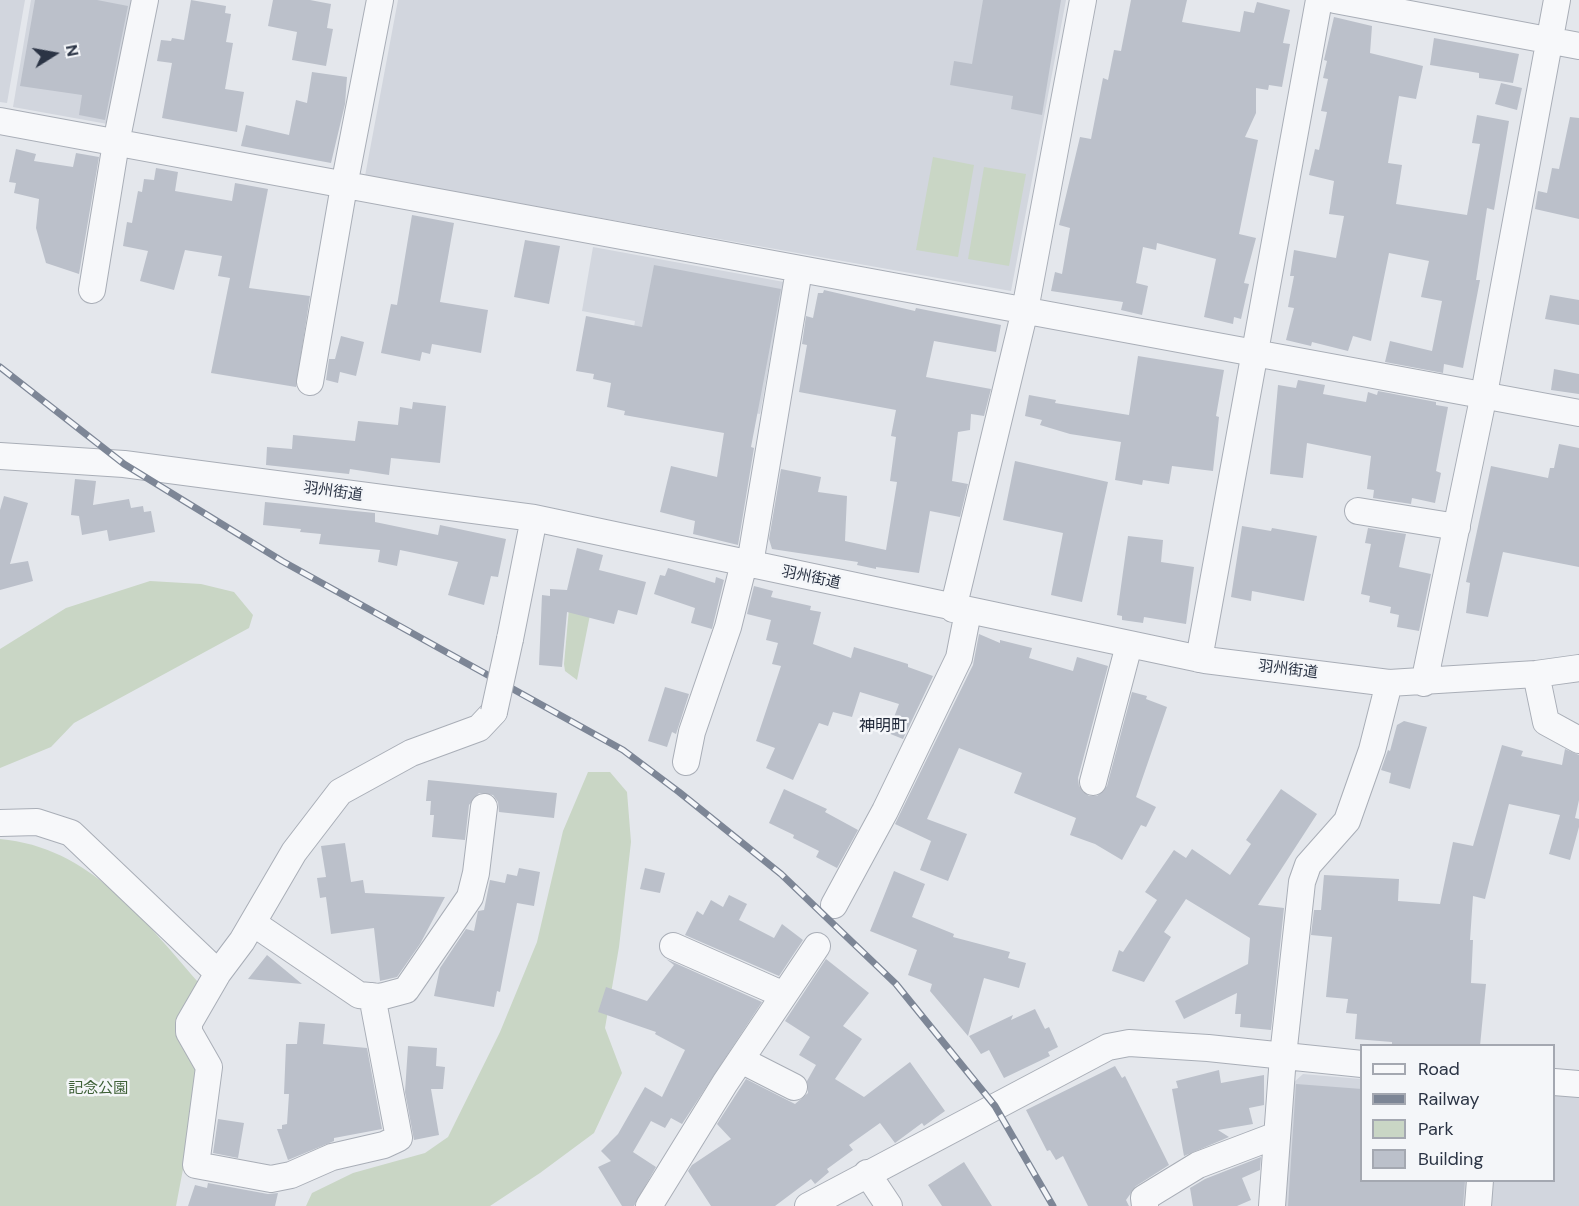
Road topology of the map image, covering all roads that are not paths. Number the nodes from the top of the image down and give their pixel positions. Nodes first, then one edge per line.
1 (146, 0) edge
2 (380, 0) edge
3 (1083, 0) edge
4 (1319, 0) edge
5 (1335, 0) edge
6 (1557, 0) edge
7 (1550, 42) junction
8 (1579, 46) edge
9 (0, 121) edge
10 (116, 143) junction
11 (344, 186) junction
12 (799, 270) junction
13 (92, 290) dead end
14 (1025, 310) junction
15 (1254, 351) junction
16 (310, 382) dead end
17 (1484, 394) junction
18 (1579, 413) edge
19 (0, 456) edge
20 (1358, 511) dead end
21 (534, 518) junction
22 (1457, 527) junction
23 (747, 564) junction
24 (960, 610) junction
25 (1129, 645) junction
26 (1199, 659) junction
27 (1579, 668) edge
28 (1536, 674) junction
29 (1389, 683) junction
30 (1424, 683) junction
31 (494, 712) junction
32 (1579, 740) edge
33 (491, 741) dead end
34 (686, 762) dead end
35 (1093, 782) dead end
36 (484, 807) dead end
37 (0, 823) edge
38 (834, 905) dead end
39 (253, 923) junction
40 (673, 946) dead end
41 (817, 946) dead end
42 (218, 973) junction
43 (784, 995) junction
44 (372, 996) junction
45 (1283, 1056) junction
46 (741, 1060) junction
47 (1360, 1064) edge
48 (1555, 1082) edge
49 (1579, 1084) edge
50 (794, 1087) dead end
51 (1277, 1135) junction
52 (867, 1173) junction
53 (1480, 1182) edge
54 (649, 1206) edge
55 (808, 1206) edge
56 (889, 1206) edge
57 (1145, 1206) edge
58 (1272, 1206) edge
59 (1478, 1206) edge

1 - 10 street
2 - 11 street
3 - 14 street
4 - 15 street
5 - 7 street
6 - 7 street
7 - 8 street
7 - 17 street
9 - 10 street
10 - 11 street
10 - 13 street
11 - 12 street
11 - 16 street
12 - 14 street
12 - 23 street
14 - 15 street
14 - 24 street
15 - 17 street
15 - 26 street
17 - 18 street
17 - 22 street
19 - 21 street, 羽州街道
20 - 22 street
21 - 23 street, 羽州街道
21 - 31 street, bridge
22 - 30 street
23 - 24 street, 羽州街道
23 - 34 street
24 - 25 street, 羽州街道
24 - 38 street
25 - 26 street, 羽州街道
25 - 35 street
26 - 29 street, 羽州街道
27 - 28 street, 羽州街道
28 - 30 street, 羽州街道
28 - 32 street
29 - 30 street, 羽州街道
29 - 45 street
31 - 33 street
31 - 39 street
36 - 44 street
37 - 42 street
39 - 42 street
39 - 44 street
40 - 43 street
41 - 43 street
42 - 44 street
43 - 46 street
45 - 47 street
45 - 51 street
45 - 52 street
46 - 50 street
46 - 54 street
48 - 49 street
51 - 57 street
51 - 58 street
52 - 55 street
52 - 56 street
53 - 59 street

